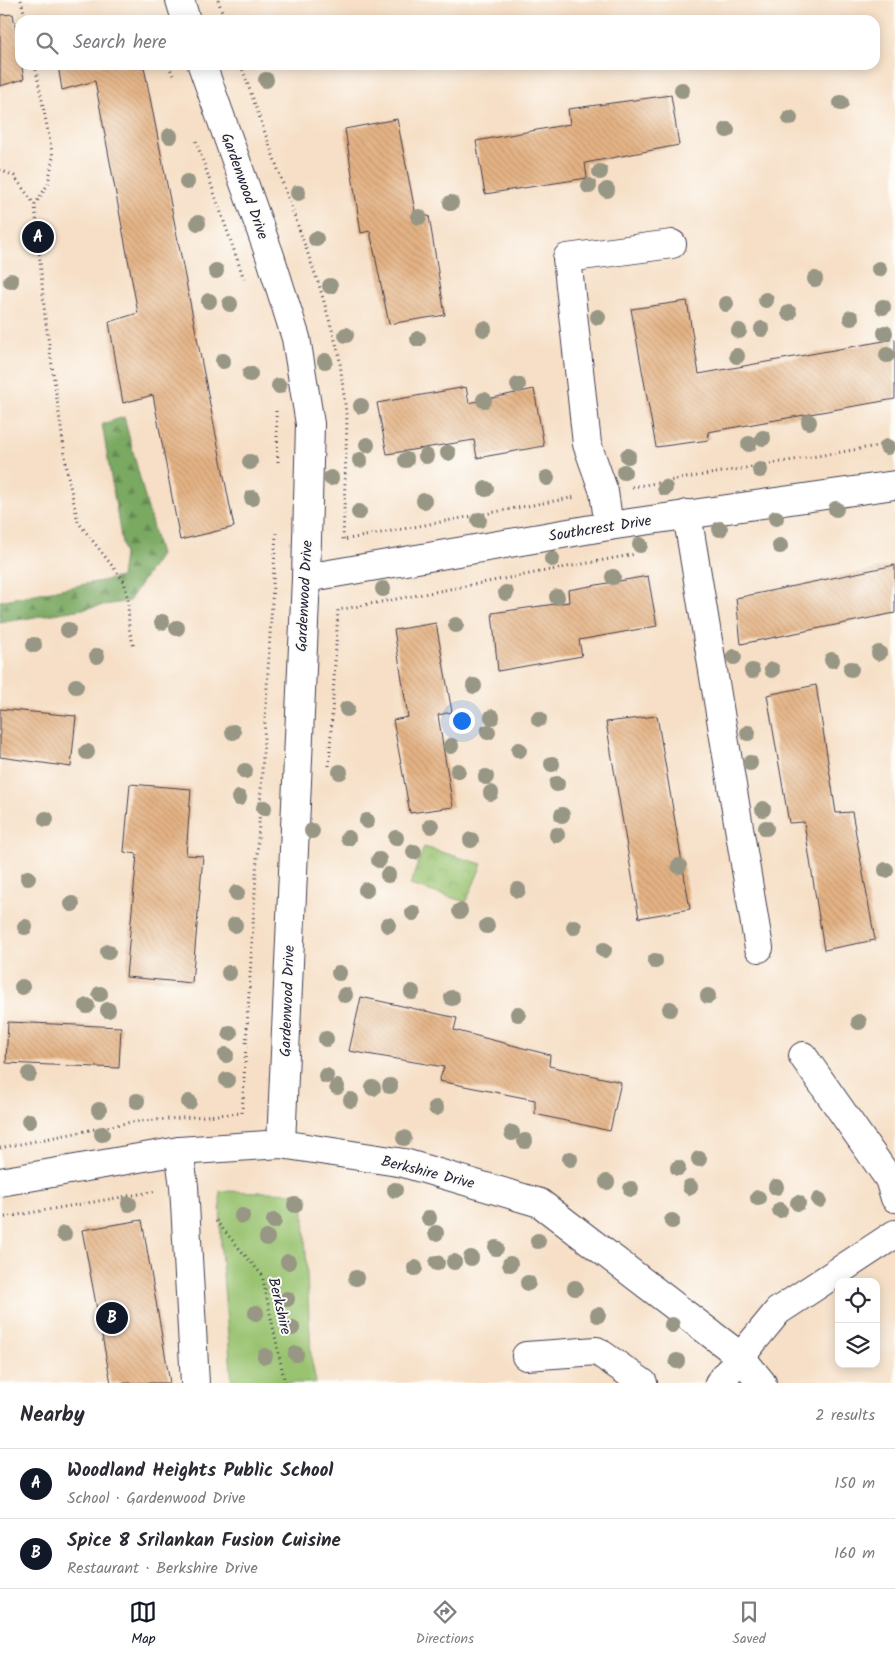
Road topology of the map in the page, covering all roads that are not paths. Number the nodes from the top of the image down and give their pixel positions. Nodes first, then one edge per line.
1 (180, 0) edge
2 (184, 15) edge
3 (204, 70) edge
4 (672, 244) dead end
5 (895, 485) edge
6 (687, 514) junction
7 (609, 526) junction
8 (306, 578) junction
9 (759, 948) dead end
10 (803, 1056) dead end
11 (280, 1144) junction
12 (179, 1151) junction
13 (0, 1182) edge
14 (895, 1198) edge
15 (895, 1234) edge
16 (526, 1356) dead end
17 (740, 1356) junction
18 (195, 1383) edge
19 (643, 1383) edge
20 (719, 1383) edge
21 (762, 1383) edge

1 - 2 street
3 - 8 street, Gardenwood Drive
4 - 7 street
5 - 6 street, Southcrest Drive
6 - 7 street, Southcrest Drive
6 - 9 street
7 - 8 street, Southcrest Drive
8 - 11 street, Gardenwood Drive
10 - 14 street
11 - 12 street, Berkshire Drive
11 - 17 street, Berkshire Drive
12 - 13 street, Berkshire Drive
12 - 18 street
15 - 17 street
16 - 19 street
17 - 20 street
17 - 21 street, Berkshire Drive

